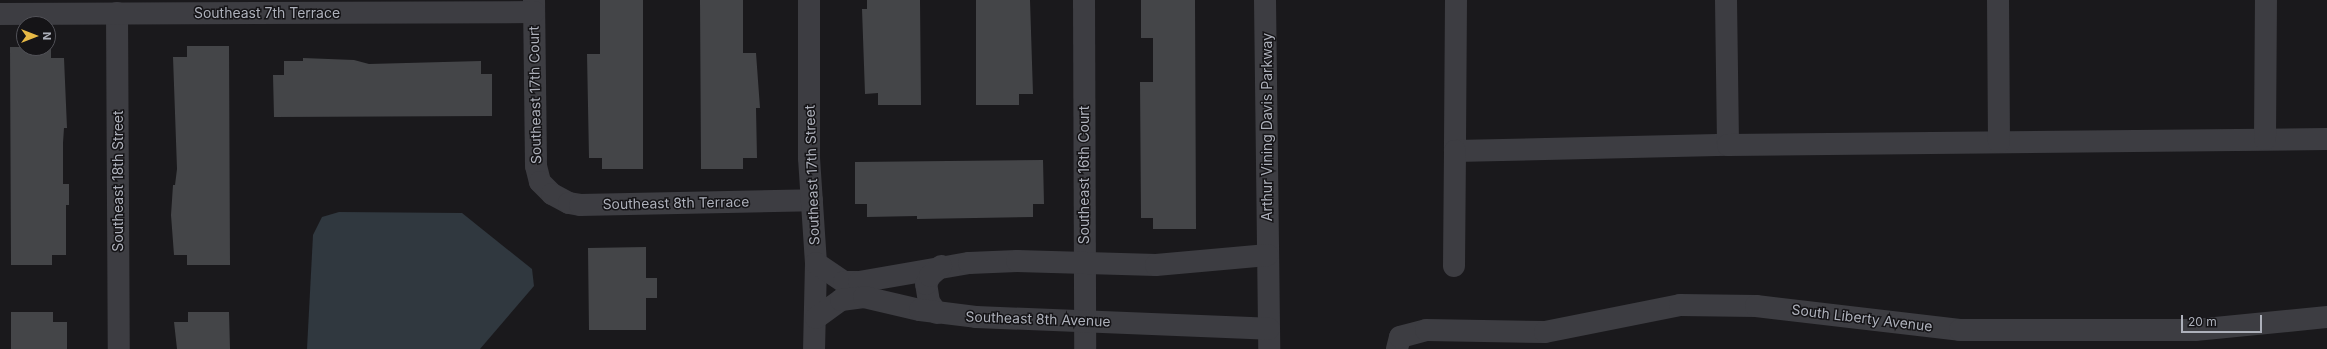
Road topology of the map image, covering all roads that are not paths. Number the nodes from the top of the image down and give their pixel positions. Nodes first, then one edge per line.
1 (809, 0) edge
2 (1084, 0) edge
3 (1266, 0) edge
4 (1456, 0) edge
5 (1726, 0) edge
6 (1998, 0) edge
7 (2266, 0) edge
8 (534, 6) edge
9 (117, 13) junction
10 (0, 14) edge
11 (2265, 139) junction
12 (2327, 139) edge
13 (1999, 142) junction
14 (1728, 145) junction
15 (1455, 151) junction
16 (545, 188) joint
17 (812, 200) junction
18 (1268, 255) junction
19 (816, 262) junction
20 (1085, 263) junction
21 (941, 266) junction
22 (1454, 266) dead end
23 (937, 313) junction
24 (2327, 317) edge
25 (816, 318) junction
26 (1085, 320) junction
27 (1269, 339) edge
28 (1399, 343) edge
29 (119, 349) edge
30 (814, 349) edge
31 (1085, 349) edge

1 - 17 street, Southeast 17th Street
2 - 20 street, Southeast 16th Court
3 - 18 street, Arthur Vining Davis Parkway
4 - 15 street
5 - 14 street
6 - 13 street
7 - 11 street
8 - 9 street, Southeast 7th Terrace
8 - 16 street, Southeast 17th Court
9 - 10 street, Southeast 7th Terrace
9 - 29 street, Southeast 18th Street
11 - 12 street
11 - 13 street
13 - 14 street
14 - 15 street
15 - 22 street
16 - 17 street, Southeast 8th Terrace
17 - 19 street, Southeast 17th Street
18 - 20 street
18 - 27 street, Arthur Vining Davis Parkway
19 - 21 street
19 - 25 street, Southeast 17th Street
20 - 21 street
20 - 26 street, Southeast 16th Court
21 - 23 street
23 - 25 street, Southeast 8th Avenue
23 - 26 street, Southeast 8th Avenue
24 - 28 street, South Liberty Avenue
25 - 30 street, Southeast 17th Street
26 - 27 street, Southeast 8th Avenue
26 - 31 street, Southeast 16th Court

